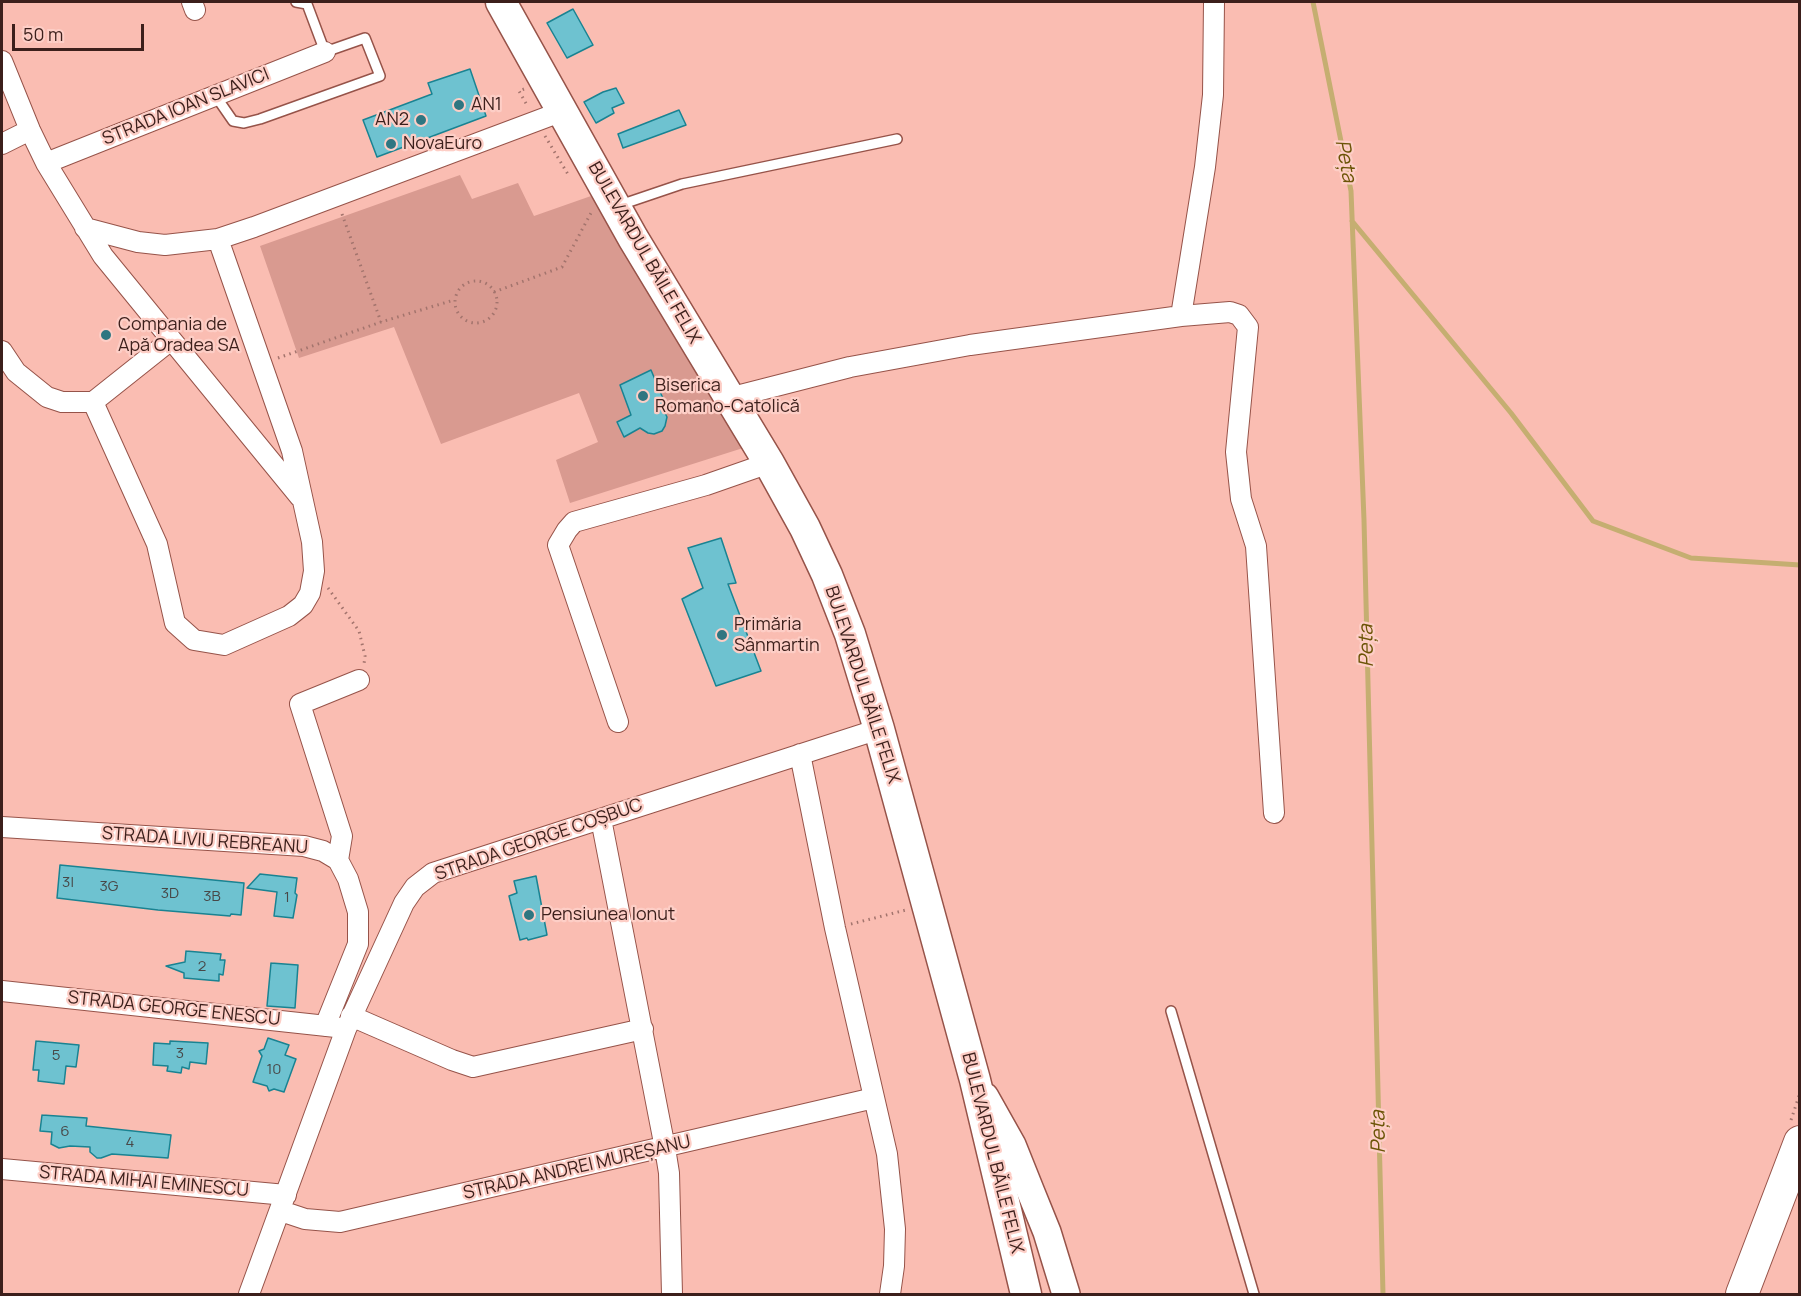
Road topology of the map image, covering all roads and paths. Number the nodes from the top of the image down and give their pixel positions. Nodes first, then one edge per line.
1 (296, 2) edge
2 (501, 2) edge
3 (1214, 2) edge
4 (325, 52) junction
5 (2, 61) edge
6 (545, 80) junction
7 (215, 95) junction
8 (550, 116) junction
9 (30, 130) junction
10 (897, 139) dead end
11 (2, 144) edge
12 (46, 163) junction
13 (573, 182) dead end
14 (335, 196) junction
15 (603, 210) junction
16 (85, 228) junction
17 (218, 239) junction
18 (494, 292) junction
19 (454, 300) junction
20 (1181, 315) junction
21 (381, 322) junction
22 (171, 340) junction
23 (2, 351) edge
24 (262, 364) junction
25 (729, 398) junction
26 (93, 402) junction
27 (769, 462) junction
28 (303, 502) junction
29 (314, 571) junction
30 (359, 680) joint
31 (618, 722) dead end
32 (879, 729) junction
33 (800, 754) junction
34 (1274, 813) dead end
35 (601, 819) junction
36 (2, 827) edge
37 (338, 860) junction
38 (927, 905) junction
39 (835, 928) junction
40 (2, 991) edge
41 (1171, 1011) dead end
42 (348, 1023) junction
43 (325, 1026) junction
44 (643, 1029) junction
45 (975, 1080) junction
46 (874, 1098) junction
47 (1800, 1142) edge
48 (665, 1148) junction
49 (2, 1168) edge
50 (283, 1203) junction
51 (249, 1294) edge
52 (672, 1294) edge
53 (890, 1294) edge
54 (1026, 1294) edge
55 (1066, 1294) edge
56 (1254, 1294) edge
57 (1742, 1294) edge

1 - 4 lane
2 - 6 main road, BULEVARDUL BĂILE FELIX
3 - 20 street
4 - 7 street, STRADA IOAN SLAVICI
4 - 7 lane, STRADA IOAN SLAVICI
5 - 9 street
6 - 8 main road, BULEVARDUL BĂILE FELIX
6 - 8 path
7 - 12 street, STRADA IOAN SLAVICI
8 - 13 path
8 - 14 street
8 - 15 main road, BULEVARDUL BĂILE FELIX
9 - 11 street
9 - 12 street
10 - 15 lane
12 - 16 street
14 - 17 street
14 - 21 path
15 - 18 path
15 - 25 main road, BULEVARDUL BĂILE FELIX
16 - 17 street
16 - 22 street
17 - 24 street
18 - 19 path
18 - 19 path
19 - 21 path
20 - 25 street
20 - 34 street
21 - 24 path
22 - 26 street
22 - 28 street
23 - 26 street
24 - 28 street
25 - 27 main road, BULEVARDUL BĂILE FELIX
26 - 29 street
27 - 31 street
27 - 32 main road, BULEVARDUL BĂILE FELIX
28 - 29 street
29 - 30 path
30 - 37 street
32 - 33 street, STRADA GEORGE COȘBUC
32 - 38 main road, BULEVARDUL BĂILE FELIX
33 - 35 street, STRADA GEORGE COȘBUC
33 - 39 street
35 - 42 street, STRADA GEORGE COȘBUC
35 - 44 street
36 - 37 street, STRADA LIVIU REBREANU
37 - 43 street
38 - 39 path
38 - 45 main road, BULEVARDUL BĂILE FELIX
39 - 46 street
40 - 43 street, STRADA GEORGE ENESCU
41 - 56 lane
42 - 43 street, STRADA GEORGE ENESCU
42 - 44 street, STRADA GEORGE ENESCU
42 - 50 street, STRADA GEORGE COȘBUC
44 - 48 street
45 - 54 main road, BULEVARDUL BĂILE FELIX
45 - 55 main road
46 - 48 street, STRADA ANDREI MUREȘANU
46 - 53 street
47 - 57 highway
48 - 50 street, STRADA ANDREI MUREȘANU
48 - 52 street
49 - 50 street, STRADA MIHAI EMINESCU
50 - 51 street, STRADA GEORGE COȘBUC

